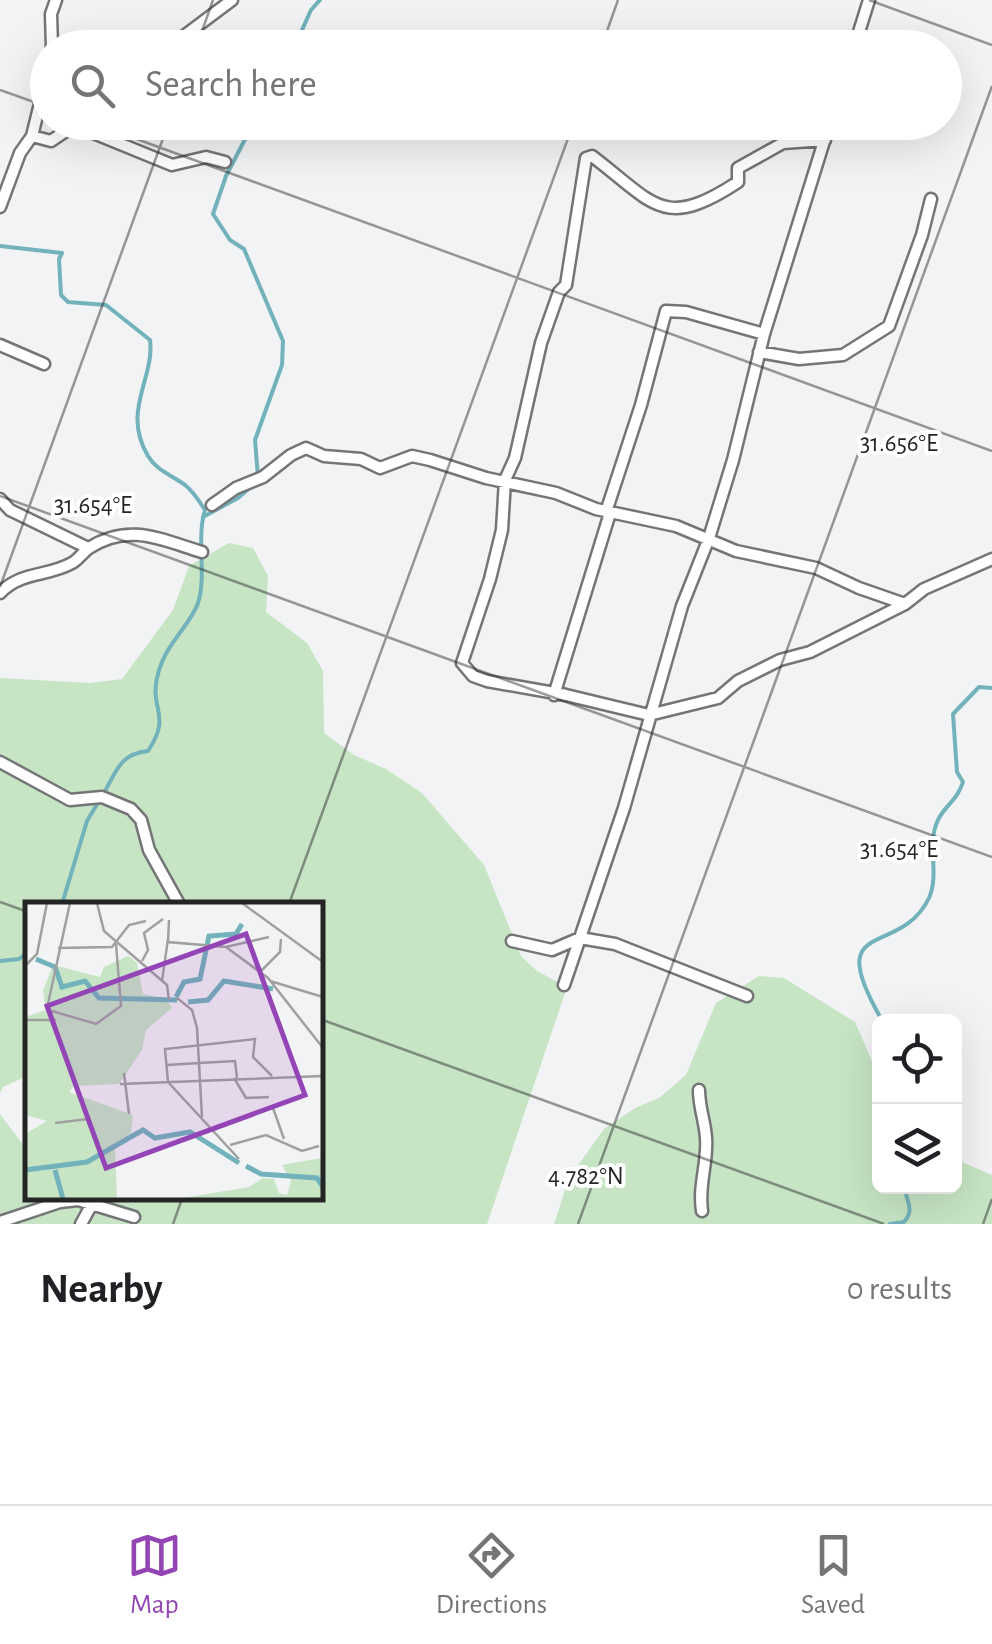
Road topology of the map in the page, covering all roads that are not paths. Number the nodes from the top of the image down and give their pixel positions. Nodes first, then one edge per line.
1 (56, 0) edge
2 (232, 0) edge
3 (869, 0) edge
4 (51, 30) edge
5 (192, 30) edge
6 (860, 30) edge
7 (30, 139) edge
8 (113, 140) edge
9 (825, 140) joint
10 (225, 162) dead end
11 (931, 199) dead end
12 (0, 207) edge
13 (764, 334) junction
14 (0, 345) edge
15 (758, 352) junction
16 (44, 364) dead end
17 (504, 480) junction
18 (0, 499) edge
19 (212, 506) dead end
20 (608, 512) junction
21 (709, 538) junction
22 (88, 548) junction
23 (202, 552) dead end
24 (992, 558) edge
25 (0, 593) edge
26 (905, 604) junction
27 (554, 695) junction
28 (649, 715) junction
29 (0, 762) edge
30 (178, 902) edge
31 (580, 938) junction
32 (512, 941) dead end
33 (564, 985) dead end
34 (747, 996) dead end
35 (699, 1090) dead end
36 (46, 1199) edge
37 (92, 1204) junction
38 (33, 1210) junction
39 (702, 1211) dead end
40 (134, 1217) dead end
41 (0, 1222) edge
42 (81, 1224) edge

1 - 4 street
2 - 5 street
3 - 6 street
7 - 12 street
8 - 10 street
9 - 13 street
9 - 17 street
11 - 15 street
13 - 15 street
13 - 20 street
14 - 16 street
15 - 21 street
17 - 19 street
17 - 20 street
17 - 27 street
18 - 22 street
20 - 21 street
20 - 27 street
21 - 26 street
21 - 28 street
22 - 23 street
22 - 25 street
24 - 26 street
26 - 28 street
27 - 28 street
28 - 31 street
29 - 30 street
31 - 32 street
31 - 33 street
31 - 34 street
35 - 39 street
36 - 38 street
37 - 38 street
37 - 40 street
37 - 42 street
38 - 41 street

